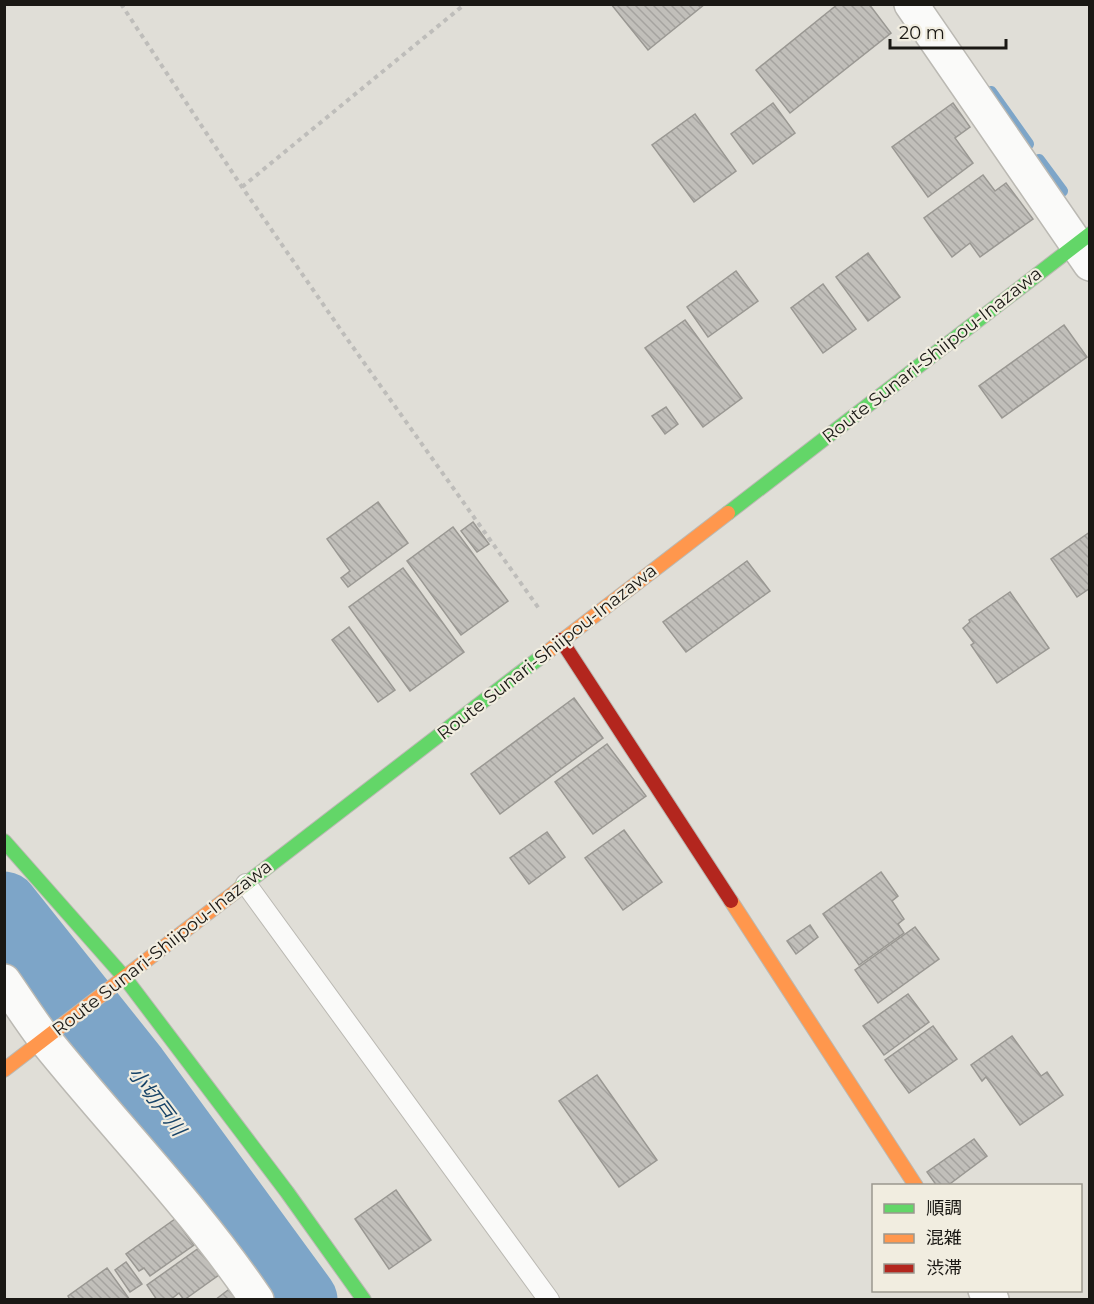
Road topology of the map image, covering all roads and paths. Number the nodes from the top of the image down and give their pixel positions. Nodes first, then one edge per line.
1 (122, 4) edge
2 (465, 4) edge
3 (911, 4) edge
4 (242, 187) junction
5 (1085, 248) edge
6 (561, 640) junction
7 (4, 841) edge
8 (246, 884) junction
9 (121, 980) junction
10 (4, 981) edge
11 (52, 1033) junction
12 (4, 1070) edge
13 (915, 1184) edge
14 (257, 1299) edge
15 (364, 1299) edge
16 (549, 1299) edge

1 - 4 path
2 - 4 path
3 - 5 street
4 - 6 path
5 - 6 main road, Route Sunari-Shiipou-Inazawa
6 - 8 main road, Route Sunari-Shiipou-Inazawa
6 - 13 main road
7 - 9 main road
8 - 9 main road, Route Sunari-Shiipou-Inazawa
8 - 16 lane
9 - 11 main road, Route Sunari-Shiipou-Inazawa
9 - 15 main road
10 - 11 street
11 - 12 main road, Route Sunari-Shiipou-Inazawa
11 - 14 street

